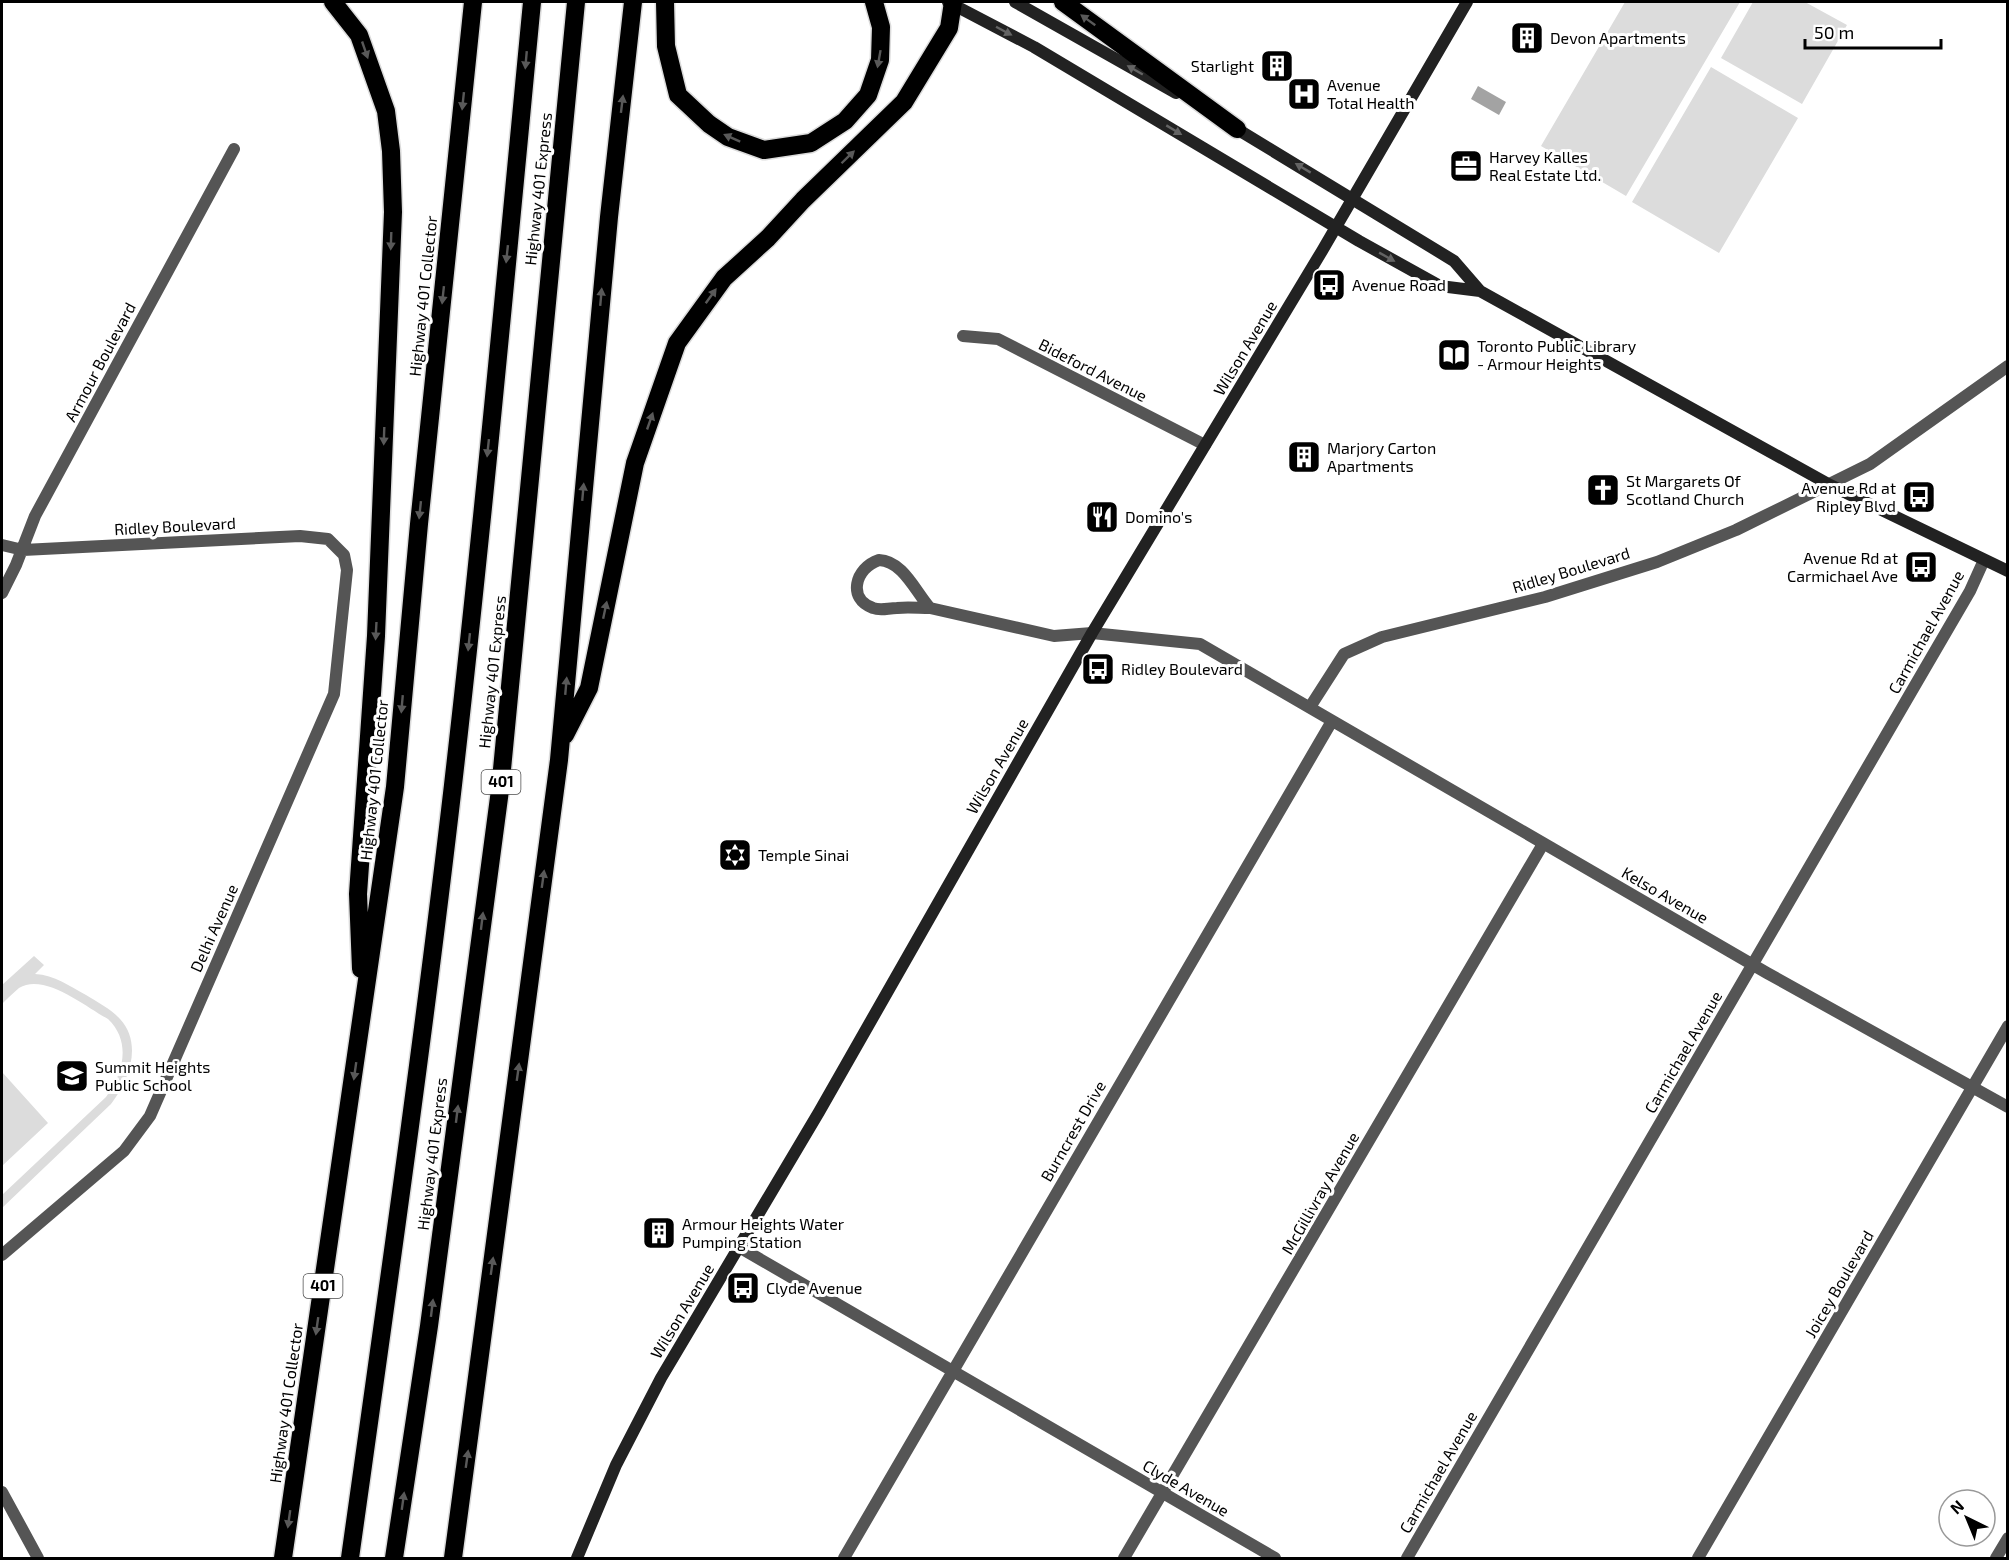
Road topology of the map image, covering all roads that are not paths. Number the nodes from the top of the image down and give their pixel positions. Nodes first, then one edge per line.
1 (333, 2) edge
2 (473, 2) edge
3 (532, 2) edge
4 (576, 2) edge
5 (633, 2) edge
6 (665, 2) edge
7 (874, 2) edge
8 (951, 2) edge
9 (1015, 2) edge
10 (1063, 2) edge
11 (1467, 2) edge
12 (1237, 129) junction
13 (234, 149) dead end
14 (1353, 198) junction
15 (1336, 227) junction
16 (1480, 291) junction
17 (963, 336) dead end
18 (2007, 366) edge
19 (1205, 445) junction
20 (1830, 484) junction
21 (2, 545) edge
22 (23, 550) junction
23 (344, 555) joint
24 (1984, 560) junction
25 (2007, 571) edge
26 (2, 593) edge
27 (930, 608) junction
28 (1092, 633) junction
29 (1310, 706) junction
30 (1332, 721) junction
31 (560, 744) junction
32 (1543, 844) junction
33 (1753, 964) junction
34 (363, 1013) junction
35 (2007, 1026) edge
36 (1973, 1087) junction
37 (2007, 1107) edge
38 (739, 1247) junction
39 (2, 1255) edge
40 (952, 1371) junction
41 (2, 1492) edge
42 (1162, 1493) junction
43 (2007, 1538) edge
44 (38, 1558) edge
45 (283, 1558) edge
46 (350, 1558) edge
47 (394, 1558) edge
48 (453, 1558) edge
49 (577, 1558) edge
50 (844, 1558) edge
51 (1124, 1558) edge
52 (1275, 1558) edge
53 (1407, 1558) edge
54 (1698, 1558) edge
55 (1996, 1558) edge

1 -> 34 highway
2 -> 34 highway, Highway 401 Collector / 401
3 -> 46 highway, Highway 401 Express
47 -> 4 highway, Highway 401 Express / 401
31 -> 5 highway
7 -> 6 highway
8 -> 15 main road
31 -> 8 highway
12 -> 9 main road
12 -> 10 highway
11 - 14 main road, Wilson Avenue
14 -> 12 main road
13 - 22 street, Armour Boulevard
14 - 15 main road, Wilson Avenue
14 - 16 main road
15 -> 16 main road
15 - 19 main road, Wilson Avenue
16 - 20 main road
17 - 19 street, Bideford Avenue
18 - 20 street, Ridley Boulevard
19 - 28 main road, Wilson Avenue
20 - 24 main road
20 - 29 street, Ridley Boulevard
21 - 22 street, Ridley Boulevard
22 - 23 street, Ridley Boulevard
22 - 26 street, Armour Boulevard
23 - 39 street, Delhi Avenue
24 - 25 main road
24 - 33 street, Carmichael Avenue
27 - 27 street
27 - 28 street
28 - 29 street
28 - 38 main road, Wilson Avenue
29 - 30 street, Kelso Avenue
30 - 32 street, Kelso Avenue
30 - 40 street, Burncrest Drive
48 -> 31 highway
32 - 33 street, Kelso Avenue
32 - 42 street, McGillivray Avenue
33 - 36 street, Kelso Avenue
33 - 53 street, Carmichael Avenue
34 -> 45 highway, Highway 401 Collector / 401
35 - 36 street, Joicey Boulevard
36 - 37 street, Kelso Avenue
36 - 54 street, Joicey Boulevard
38 - 40 street, Clyde Avenue
38 - 49 main road, Wilson Avenue
40 - 42 street, Clyde Avenue
40 - 50 street, Burncrest Drive
41 - 44 street
42 - 51 street, McGillivray Avenue
42 - 52 street, Clyde Avenue
43 - 55 street

